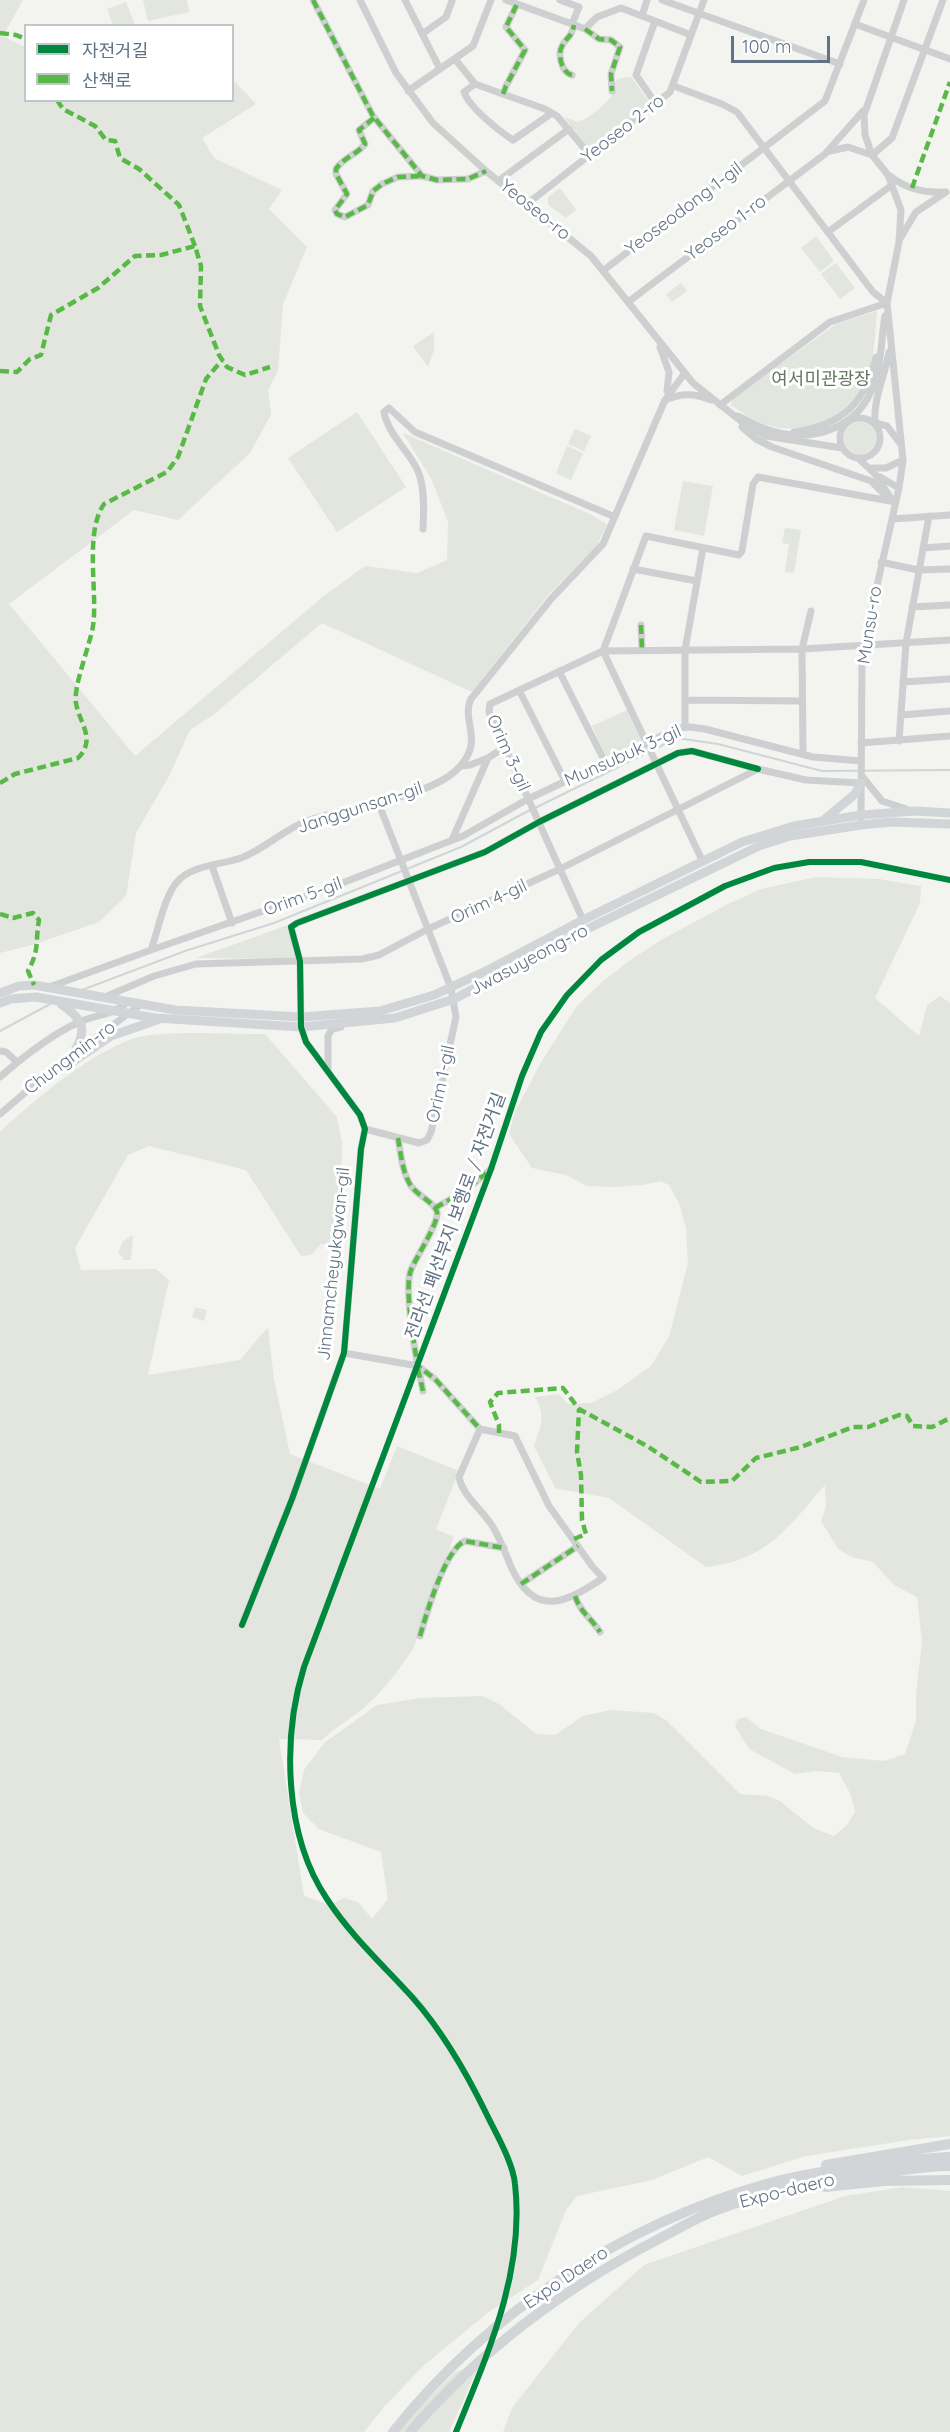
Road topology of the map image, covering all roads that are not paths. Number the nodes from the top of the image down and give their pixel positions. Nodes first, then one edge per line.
1 (313, 0) edge
2 (360, 0) edge
3 (405, 0) edge
4 (491, 0) edge
5 (506, 0) edge
6 (560, 0) edge
7 (647, 0) edge
8 (662, 0) edge
9 (704, 0) edge
10 (864, 0) edge
11 (904, 0) edge
12 (943, 0) edge
13 (452, 2) edge
14 (517, 4) junction
15 (580, 4) edge
16 (699, 13) junction
17 (642, 16) junction
18 (655, 21) junction
19 (573, 24) junction
20 (855, 24) junction
21 (585, 29) junction
22 (422, 34) junction
23 (692, 35) junction
24 (891, 37) junction
25 (925, 50) junction
26 (455, 58) junction
27 (950, 59) edge
28 (840, 64) junction
29 (440, 69) junction
30 (572, 75) dead end
31 (475, 84) junction
32 (674, 86) junction
33 (408, 91) junction
34 (612, 91) dead end
35 (503, 94) junction
36 (656, 104) junction
37 (865, 109) junction
38 (552, 113) junction
39 (374, 118) junction
40 (569, 129) junction
41 (765, 149) junction
42 (825, 154) junction
43 (872, 154) junction
44 (590, 155) junction
45 (486, 171) junction
46 (888, 174) junction
47 (422, 176) junction
48 (498, 181) junction
49 (789, 181) junction
50 (892, 185) junction
51 (948, 191) edge
52 (527, 204) junction
53 (828, 232) junction
54 (899, 242) junction
55 (604, 270) junction
56 (628, 302) junction
57 (887, 303) junction
58 (882, 334) junction
59 (656, 339) junction
60 (890, 341) junction
61 (684, 374) junction
62 (665, 400) junction
63 (720, 405) junction
64 (846, 423) junction
65 (874, 423) junction
66 (784, 434) junction
67 (842, 448) junction
68 (901, 448) junction
69 (859, 459) junction
70 (903, 460) junction
71 (869, 468) junction
72 (875, 474) junction
73 (899, 488) junction
74 (890, 501) junction
75 (950, 515) edge
76 (929, 516) junction
77 (615, 517) junction
78 (890, 522) junction
79 (423, 529) dead end
80 (950, 546) edge
81 (703, 548) junction
82 (923, 548) junction
83 (881, 562) junction
84 (633, 568) junction
85 (950, 569) edge
86 (918, 570) junction
87 (697, 581) junction
88 (950, 605) edge
89 (912, 607) junction
90 (811, 611) dead end
91 (641, 625) dead end
92 (950, 640) edge
93 (906, 643) junction
94 (863, 645) junction
95 (802, 649) junction
96 (642, 650) junction
97 (685, 650) junction
98 (603, 651) junction
99 (559, 671) junction
100 (950, 679) edge
101 (903, 682) junction
102 (519, 690) junction
103 (685, 700) junction
104 (802, 701) junction
105 (950, 711) edge
106 (901, 715) junction
107 (685, 727) junction
108 (950, 736) edge
109 (899, 741) junction
110 (646, 742) junction
111 (861, 743) junction
112 (505, 747) junction
113 (803, 754) junction
114 (488, 758) junction
115 (861, 761) junction
116 (605, 762) junction
117 (657, 764) junction
118 (461, 766) junction
119 (758, 769) junction
120 (861, 779) junction
121 (565, 781) junction
122 (528, 799) junction
123 (378, 802) junction
124 (678, 809) junction
125 (915, 811) junction
126 (950, 813) edge
127 (861, 820) junction
128 (539, 822) junction
129 (828, 823) junction
130 (950, 824) edge
131 (452, 840) junction
132 (702, 860) junction
133 (401, 861) junction
134 (212, 866) junction
135 (560, 869) junction
136 (409, 882) junction
137 (584, 920) junction
138 (232, 923) junction
139 (428, 929) junction
140 (151, 950) junction
141 (300, 961) junction
142 (493, 974) junction
143 (52, 986) junction
144 (451, 988) junction
145 (0, 993) edge
146 (84, 993) junction
147 (100, 996) junction
148 (454, 999) junction
149 (53, 1000) junction
150 (128, 1002) junction
151 (0, 1003) edge
152 (140, 1005) junction
153 (116, 1012) junction
154 (130, 1014) junction
155 (77, 1018) junction
156 (164, 1019) junction
157 (301, 1022) junction
158 (376, 1022) junction
159 (0, 1051) edge
160 (74, 1052) junction
161 (17, 1062) junction
162 (328, 1069) junction
163 (49, 1071) junction
164 (0, 1077) edge
165 (0, 1113) edge
166 (365, 1129) junction
167 (398, 1138) junction
168 (491, 1169) dead end
169 (435, 1208) junction
170 (344, 1353) junction
171 (418, 1366) junction
172 (423, 1391) dead end
173 (480, 1429) junction
174 (578, 1546) junction
175 (504, 1548) junction
176 (521, 1584) junction
177 (575, 1596) junction
178 (242, 1625) dead end
179 (600, 1632) dead end
180 (420, 1636) dead end
181 (950, 2145) edge
182 (950, 2157) edge
183 (950, 2166) edge
184 (950, 2180) edge
185 (792, 2182) junction
186 (641, 2232) joint
187 (635, 2251) joint
188 (393, 2432) edge
189 (411, 2432) edge

1 - 39 street
2 - 33 street, Yeoseo-ro
3 - 22 street
4 - 26 street
5 - 14 street
6 - 15 street
7 - 17 street
8 - 16 street
9 - 16 street, Yeoseo 2-ro
10 - 20 street, Yeoseodong 1-gil
11 - 24 street
12 - 25 street
13 - 22 street
14 - 19 street
14 - 35 street
15 - 19 street
16 - 23 street, Yeoseo 2-ro
16 - 28 street
17 - 18 street
17 - 21 street
18 - 23 street
18 - 36 street
19 - 21 street
19 - 30 street
20 - 24 street
20 - 28 street, Yeoseodong 1-gil
21 - 34 street
22 - 29 street
23 - 32 street, Yeoseo 2-ro
24 - 25 street
24 - 37 street
25 - 27 street
25 - 43 street
26 - 29 street
26 - 31 street
28 - 41 street, Yeoseodong 1-gil
29 - 33 street
31 - 35 street
31 - 38 street
32 - 36 street, Yeoseo 2-ro
32 - 41 street
33 - 45 street, Yeoseo-ro
35 - 38 street
36 - 44 street, Yeoseo 2-ro
37 - 42 street
37 - 43 street
38 - 40 street
39 - 47 street
39 - 47 street
40 - 44 street
40 - 48 street
41 - 49 street
41 - 55 street, Yeoseodong 1-gil
42 - 43 street
42 - 49 street, Yeoseo 1-ro
43 - 46 street
44 - 52 street, Yeoseo 2-ro
45 - 47 street
45 - 48 street, Yeoseo-ro
46 - 50 street
46 - 51 street
48 - 52 street, Yeoseo-ro
49 - 53 street
49 - 56 street, Yeoseo 1-ro
50 - 53 street
50 - 54 street
51 - 54 street
52 - 55 street, Yeoseo-ro
53 - 57 street
54 - 57 street
55 - 56 street, Yeoseo-ro
56 - 59 street, Yeoseo-ro
57 - 58 street
57 - 60 street
57 - 63 street
58 - 64 street
58 - 66 street
59 - 61 street, Yeoseo-ro
59 - 62 street
60 - 65 street
60 - 68 street
61 - 62 street
61 - 63 street, Yeoseo-ro
62 - 63 street
62 - 77 street
63 - 66 street
63 - 67 street
63 - 74 street
64 - 65 street
64 - 66 street
64 - 67 street
65 - 68 street
65 - 69 street
67 - 69 street
68 - 70 street
69 - 71 street
70 - 71 street
70 - 73 street
71 - 72 street
72 - 73 street
72 - 74 street
73 - 78 street
74 - 78 street
74 - 81 street
75 - 76 street
76 - 78 street
76 - 82 street
77 - 79 street
77 - 118 street
78 - 83 street, Munsu-ro
80 - 82 street
81 - 84 street
81 - 87 street
82 - 86 street
83 - 86 street
83 - 94 street, Munsu-ro
84 - 87 street
84 - 98 street
85 - 86 street
86 - 89 street
87 - 97 street
88 - 89 street
89 - 93 street
90 - 95 street
91 - 96 street
92 - 93 street
93 - 94 street
93 - 101 street
94 - 95 street
94 - 111 street, Munsu-ro
95 - 97 street
95 - 104 street
96 - 97 street
96 - 98 street
97 - 103 street
98 - 99 street, Orim 3-gil
98 - 110 street
99 - 102 street, Orim 3-gil
99 - 116 street
100 - 101 street
101 - 106 street
102 - 112 street, Orim 3-gil
102 - 121 street, Orim 3-gil
103 - 104 street
103 - 107 street
104 - 113 street
105 - 106 street
106 - 109 street
107 - 110 street, Munsubuk 3-gil
107 - 113 street, Munsubuk 3-gil
108 - 109 street
109 - 111 street
110 - 116 street, Munsubuk 3-gil
110 - 117 street
111 - 115 street, Munsu-ro
112 - 114 street
112 - 122 street, Orim 3-gil
113 - 115 street, Munsubuk 3-gil
114 - 118 street, Janggunsan-gil
114 - 131 street
115 - 120 street, Munsu-ro
116 - 121 street, Munsubuk 3-gil
117 - 119 street
117 - 124 street
117 - 128 street
118 - 123 street, Janggunsan-gil
119 - 120 street
119 - 124 street, Orim 4-gil
120 - 125 street
120 - 127 street
120 - 129 main road
121 - 122 street, Munsubuk 3-gil
122 - 128 street, Orim 3-gil
122 - 131 street, Orim 5-gil
123 - 133 street
123 - 134 street, Janggunsan-gil
124 - 132 street
124 - 135 street, Orim 4-gil
125 - 126 main road, Jwasuyeong-ro
125 - 127 main road, Jwasuyeong-ro
127 - 129 main road, Jwasuyeong-ro
127 - 130 main road, Jwasuyeong-ro
128 - 135 street
128 - 136 street
129 - 132 main road, Jwasuyeong-ro
129 - 142 main road, Jwasuyeong-ro
131 - 133 street, Orim 5-gil
132 - 137 main road, Jwasuyeong-ro
133 - 136 street
133 - 138 street, Orim 5-gil
134 - 138 street
134 - 140 street, Janggunsan-gil
135 - 137 street
135 - 139 street, Orim 4-gil
136 - 139 street
136 - 141 street
137 - 142 main road, Jwasuyeong-ro
138 - 140 street, Orim 5-gil
139 - 141 street, Orim 4-gil
139 - 144 street
140 - 143 street
141 - 147 street, Orim 4-gil
141 - 157 street
142 - 144 main road, Jwasuyeong-ro
142 - 148 main road, Jwasuyeong-ro
143 - 145 main road
143 - 146 main road, Jwasuyeong-ro
144 - 148 street
144 - 157 main road, Jwasuyeong-ro
146 - 147 main road, Jwasuyeong-ro
146 - 149 main road
147 - 150 main road, Jwasuyeong-ro
148 - 158 main road, Jwasuyeong-ro
148 - 167 street, Orim 1-gil
149 - 151 main road
149 - 153 main road, Jwasuyeong-ro
149 - 155 main road
150 - 152 main road, Jwasuyeong-ro
150 - 153 street
152 - 154 street, Chungmin-ro
152 - 157 main road, Jwasuyeong-ro
153 - 154 main road, Jwasuyeong-ro
153 - 155 street
154 - 156 main road, Jwasuyeong-ro
154 - 160 street, Chungmin-ro
155 - 160 main road
155 - 161 street
156 - 157 main road, Jwasuyeong-ro
156 - 163 main road
157 - 158 main road, Jwasuyeong-ro
157 - 162 street
158 - 162 street
159 - 161 street
160 - 163 street, Chungmin-ro
161 - 164 street
162 - 166 street
163 - 165 street, Chungmin-ro
166 - 167 street, Orim 1-gil
166 - 170 street, Jinnamcheyukgwan-gil
167 - 169 street
168 - 169 street
169 - 171 street
170 - 171 street
170 - 178 street, Jinnamcheyukgwan-gil
171 - 172 street
171 - 173 street
173 - 174 street
173 - 175 street
174 - 176 street
174 - 177 street
175 - 176 street
175 - 180 street
176 - 177 street
177 - 179 street
181 - 185 highway
182 - 185 highway, Expo-daero
183 - 185 highway, Expo-daero
184 - 185 highway
185 - 186 highway, Expo-daero
185 - 187 highway, Expo-daero
186 - 188 highway, Expo Daero
187 - 189 highway, Expo Daero

